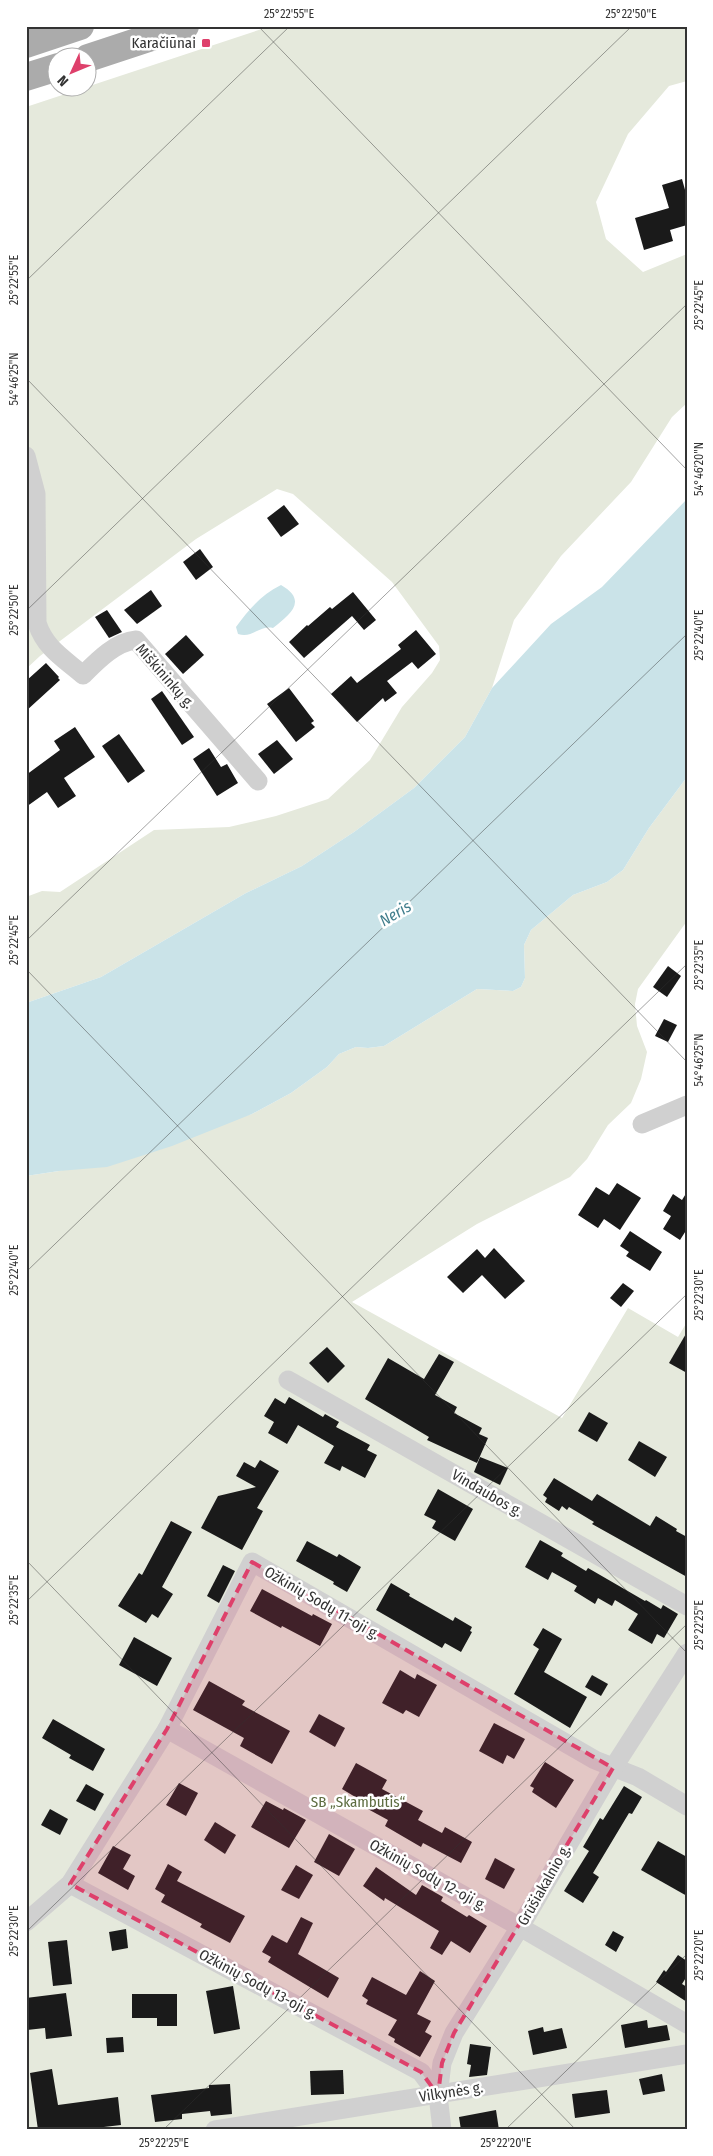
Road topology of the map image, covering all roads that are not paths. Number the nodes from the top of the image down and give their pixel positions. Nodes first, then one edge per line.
1 (80, 26) edge
2 (185, 26) edge
3 (38, 36) edge
4 (98, 55) edge
5 (48, 70) edge
6 (26, 77) edge
7 (26, 456) edge
8 (258, 780) dead end
9 (687, 1105) edge
10 (642, 1124) dead end
11 (288, 1380) dead end
12 (687, 1606) edge
13 (687, 1653) edge
14 (167, 1729) junction
15 (612, 1768) junction
16 (687, 1806) edge
17 (70, 1884) junction
18 (26, 1922) edge
19 (520, 1927) junction
20 (687, 2024) edge
21 (687, 2054) edge
22 (438, 2094) junction
23 (215, 2130) edge
24 (442, 2130) edge

1 - 3 main road
2 - 4 main road
5 - 6 main road
7 - 8 street, Miškininkų g.
9 - 10 street
11 - 12 street, Vindaubos g.
13 - 15 street, Grūšiakalnio g.
14 - 15 street, Ožkinių Sodų 11-oji g.
14 - 17 street, Ožkinių Sodų 11-oji g.
14 - 19 street, Ožkinių Sodų 12-oji g.
15 - 16 street, Ožkinių Sodų 11-oji g.
15 - 19 street, Grūšiakalnio g.
17 - 18 street, Ožkinių Sodų 11-oji g.
17 - 22 street, Ožkinių Sodų 13-oji g.
19 - 20 street, Ožkinių Sodų 12-oji g.
19 - 22 street, Grūšiakalnio g.
21 - 22 street, Vilkynės g.
22 - 23 street, Vilkynės g.
22 - 24 street, Grūšiakalnio g.

